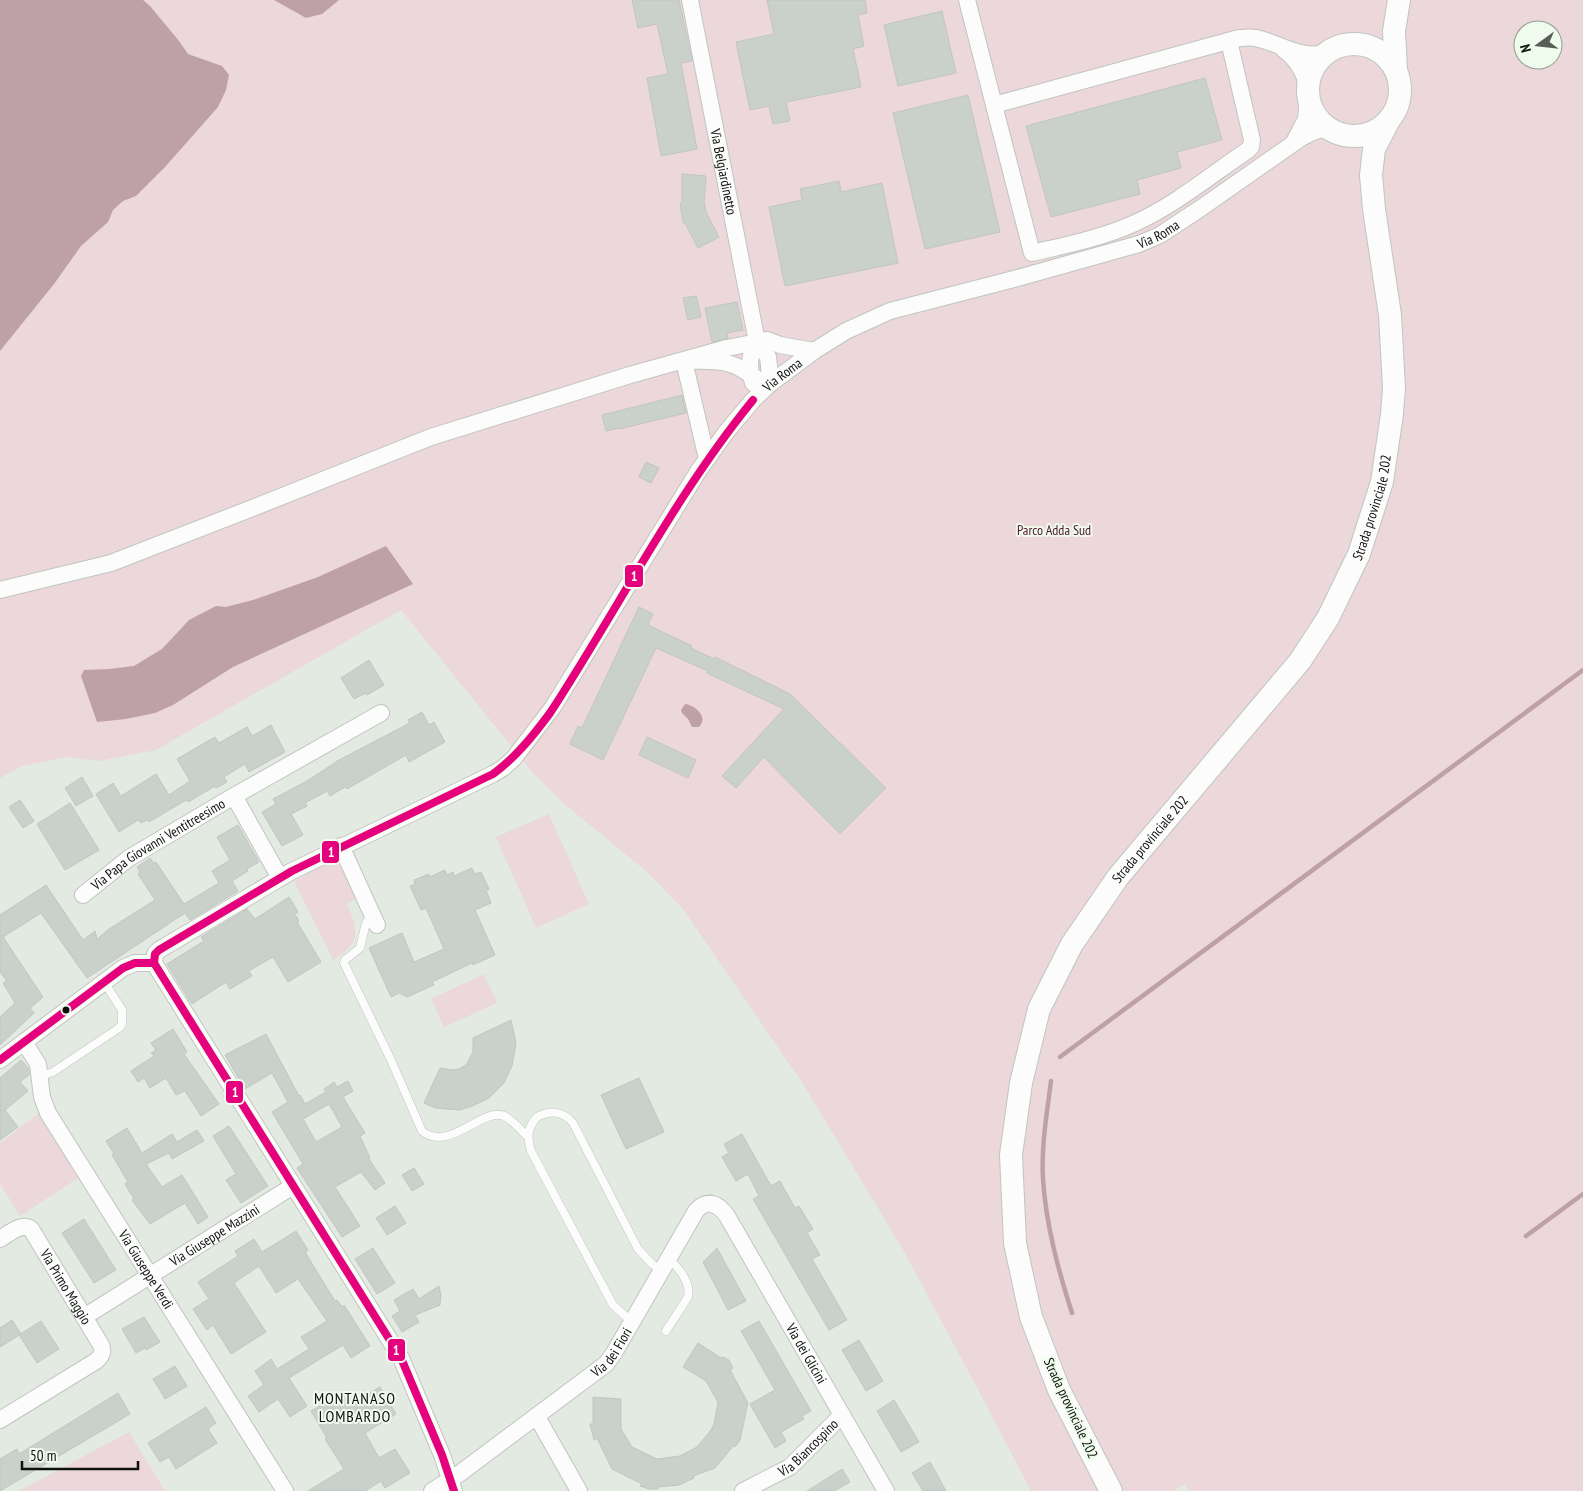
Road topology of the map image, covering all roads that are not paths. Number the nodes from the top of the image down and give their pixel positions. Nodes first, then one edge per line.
1 (690, 0) edge
2 (967, 0) edge
3 (1399, 0) edge
4 (1229, 41) junction
5 (1354, 43) junction
6 (1283, 49) junction
7 (1328, 51) junction
8 (1396, 70) junction
9 (1308, 93) junction
10 (994, 105) junction
11 (1389, 120) junction
12 (1334, 131) junction
13 (1292, 146) junction
14 (1374, 209) junction
15 (757, 342) junction
16 (814, 351) junction
17 (684, 361) junction
18 (751, 376) junction
19 (771, 383) junction
20 (753, 400) junction
21 (707, 459) junction
22 (0, 590) edge
23 (381, 713) dead end
24 (234, 796) junction
25 (341, 846) junction
26 (280, 878) junction
27 (83, 895) dead end
28 (375, 919) joint
29 (154, 963) junction
30 (104, 982) junction
31 (24, 1042) junction
32 (0, 1060) edge
33 (41, 1076) junction
34 (528, 1136) junction
35 (293, 1186) junction
36 (727, 1216) joint
37 (0, 1239) edge
38 (665, 1265) junction
39 (150, 1276) junction
40 (84, 1317) junction
41 (632, 1322) junction
42 (666, 1331) dead end
43 (842, 1415) junction
44 (537, 1417) junction
45 (0, 1420) edge
46 (452, 1485) edge
47 (285, 1491) edge
48 (432, 1491) edge
49 (579, 1491) edge
50 (743, 1491) edge
51 (886, 1491) edge
52 (1111, 1491) edge

1 - 15 street, Via Belgiardinetto
2 - 10 street
3 - 5 street, Strada provinciale 202
3 - 8 street, Strada provinciale 202
4 - 6 street
4 - 10 street
4 - 10 street
5 - 7 street, Strada provinciale 202
5 - 8 street
6 - 7 street
6 - 9 street
7 - 9 street
8 - 11 street, Strada provinciale 202
9 - 12 street, Strada provinciale 202
9 - 13 street, Via Roma
11 - 12 street
11 - 14 street, Strada provinciale 202
12 - 13 street, Via Roma
12 - 14 street, Strada provinciale 202
13 - 16 street, Via Roma
14 - 52 street, Strada provinciale 202
15 - 16 street
15 - 17 street
15 - 18 street
15 - 19 street
16 - 19 street, Via Roma
17 - 18 street
17 - 21 street
17 - 22 street
18 - 19 street
18 - 20 street
19 - 20 street, Via Roma
20 - 21 street, Via Roma
21 - 25 street, Via Roma
23 - 24 street, Via Papa Giovanni Ventitreesimo
24 - 26 street, Via Papa Giovanni Ventitreesimo
24 - 27 street, Via Papa Giovanni Ventitreesimo
25 - 26 street, Via Roma
25 - 28 street
26 - 29 street, Via Roma
28 - 34 lane
29 - 30 street
29 - 35 street
30 - 31 street
30 - 33 lane
31 - 32 street
31 - 33 street, Via Giuseppe Verdi
33 - 39 street, Via Giuseppe Verdi
34 - 38 lane
34 - 41 lane
35 - 39 street, Via Giuseppe Mazzini
35 - 46 street
36 - 38 street, Via dei Fiori
36 - 43 street, Via dei Glicini
37 - 40 street, Via Primo Maggio
38 - 41 street, Via dei Fiori
38 - 42 lane
39 - 40 street, Via Giuseppe Mazzini
39 - 47 street, Via Giuseppe Verdi
40 - 45 street, Via Primo Maggio
41 - 44 street, Via dei Fiori
43 - 50 street, Via Biancospino
43 - 51 street, Via dei Glicini
44 - 46 street, Via dei Fiori
44 - 49 street
46 - 48 street, Via dei Fiori

